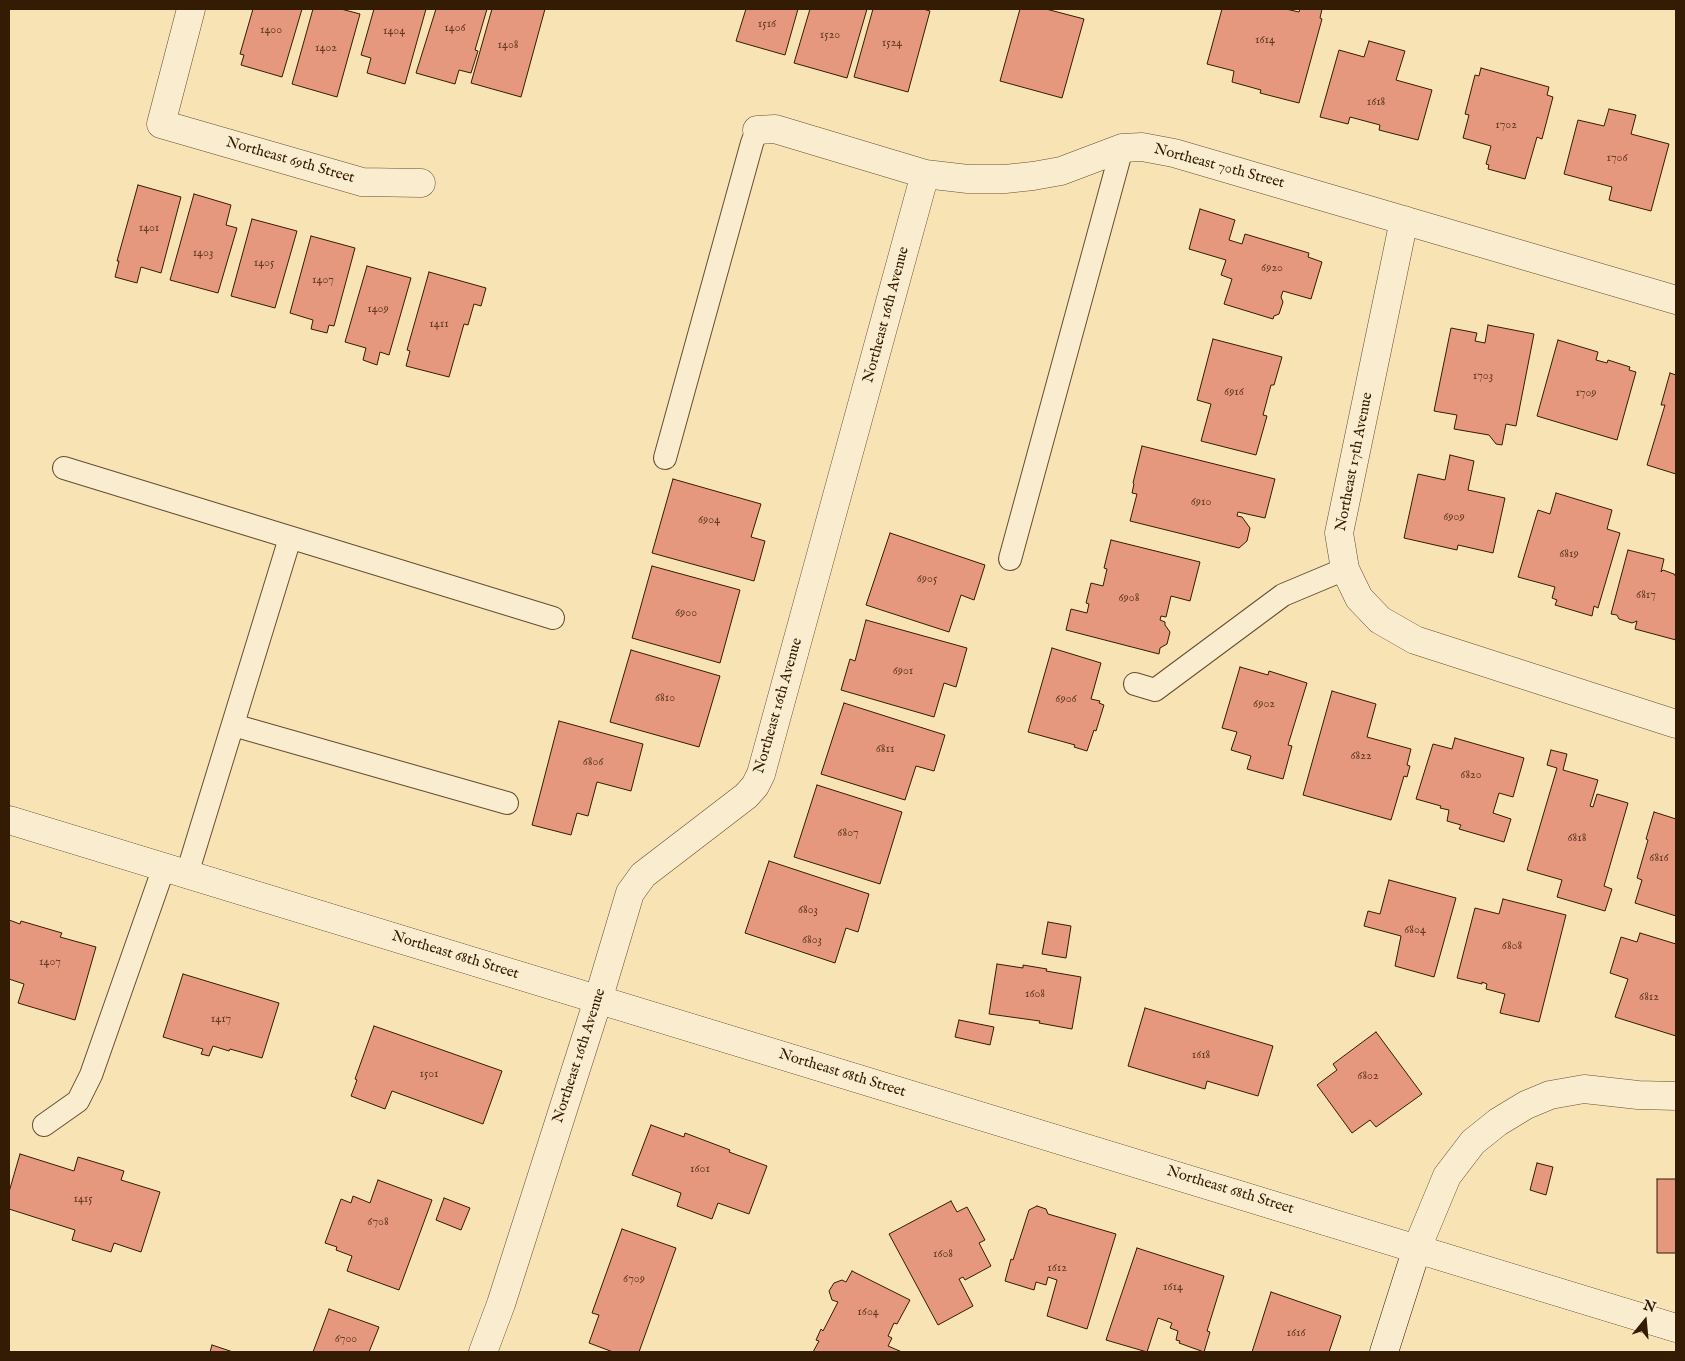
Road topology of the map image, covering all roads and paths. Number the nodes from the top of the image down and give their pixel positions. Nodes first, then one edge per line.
1 (191, 9) edge
2 (757, 130) joint
3 (1122, 148) junction
4 (926, 174) junction
5 (421, 183) dead end
6 (1404, 220) junction
7 (1676, 300) edge
8 (664, 458) dead end
9 (64, 468) dead end
10 (290, 538) junction
11 (1010, 559) dead end
12 (1345, 569) junction
13 (553, 618) dead end
14 (1135, 684) dead end
15 (1676, 724) edge
16 (233, 725) junction
17 (507, 802) dead end
18 (9, 820) edge
19 (175, 870) junction
20 (598, 1000) junction
21 (1676, 1096) edge
22 (44, 1125) dead end
23 (1416, 1248) junction
24 (1676, 1328) edge
25 (483, 1352) edge
26 (1384, 1352) edge

1 - 5 street, Northeast 69th Street
2 - 4 street, Northeast 70th Street
2 - 8 lane
3 - 4 street, Northeast 70th Street
3 - 6 street, Northeast 70th Street
3 - 11 lane
4 - 20 street, Northeast 16th Avenue
6 - 7 street, Northeast 70th Street
6 - 12 street, Northeast 17th Avenue
9 - 10 lane
10 - 13 lane
10 - 16 lane
12 - 14 lane
12 - 15 street, Northeast 17th Avenue
16 - 17 lane
16 - 19 lane
18 - 19 street, Northeast 68th Street
19 - 20 street, Northeast 68th Street
19 - 22 lane
20 - 23 street, Northeast 68th Street
20 - 25 street, Northeast 16th Avenue
21 - 23 street
23 - 24 street, Northeast 68th Street
23 - 26 street

